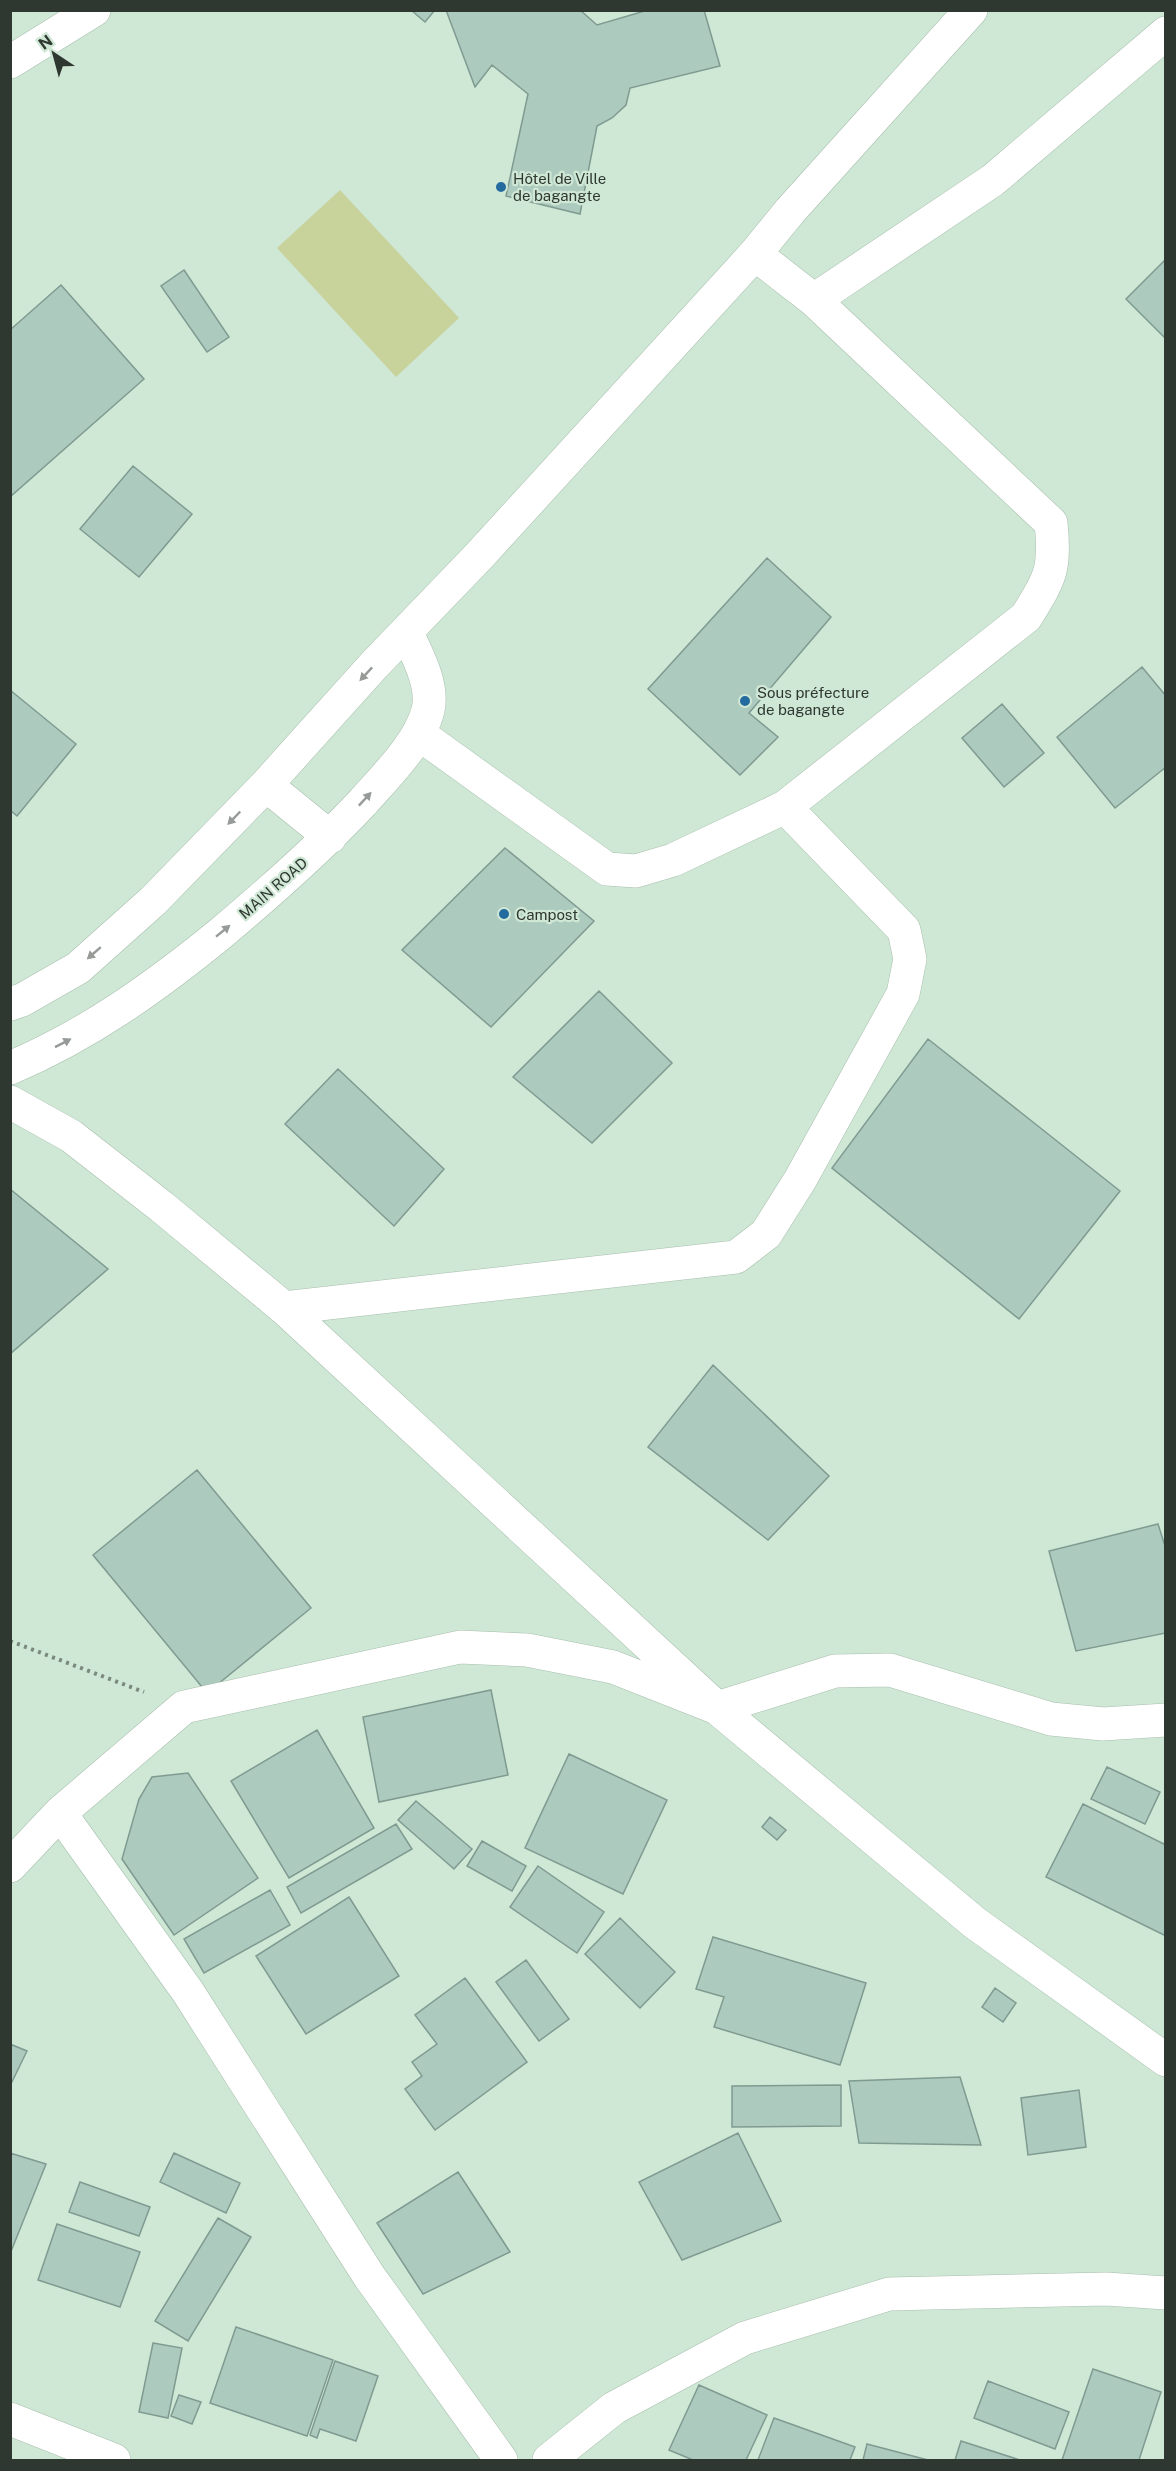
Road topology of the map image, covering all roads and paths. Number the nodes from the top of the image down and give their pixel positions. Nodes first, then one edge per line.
1 (93, 10) edge
2 (971, 10) edge
3 (1166, 33) edge
4 (10, 62) edge
5 (755, 254) junction
6 (814, 300) junction
7 (407, 633) junction
8 (419, 734) junction
9 (266, 785) junction
10 (784, 807) junction
11 (330, 837) junction
12 (10, 1004) edge
13 (10, 1068) edge
14 (10, 1102) edge
15 (284, 1308) junction
16 (10, 1641) edge
17 (184, 1707) junction
18 (717, 1708) junction
19 (1166, 1720) edge
20 (60, 1813) junction
21 (10, 1866) edge
22 (1166, 2060) edge
23 (1166, 2293) edge
24 (10, 2419) edge
25 (114, 2460) edge
26 (501, 2460) edge
27 (549, 2460) edge

1 - 4 street
2 - 5 street
3 - 6 street
5 - 6 street
5 - 7 street
6 - 10 street
7 - 8 street, MAIN ROAD
7 -> 9 street
8 - 10 street
11 -> 8 street, MAIN ROAD
9 - 11 street
9 -> 12 street
10 - 15 street
13 -> 11 street, MAIN ROAD
14 - 15 street
15 - 18 street
16 - 17 path
17 - 18 street
17 - 20 street
18 - 19 street
18 - 22 street
20 - 21 street
20 - 26 street
23 - 27 street
24 - 25 street

